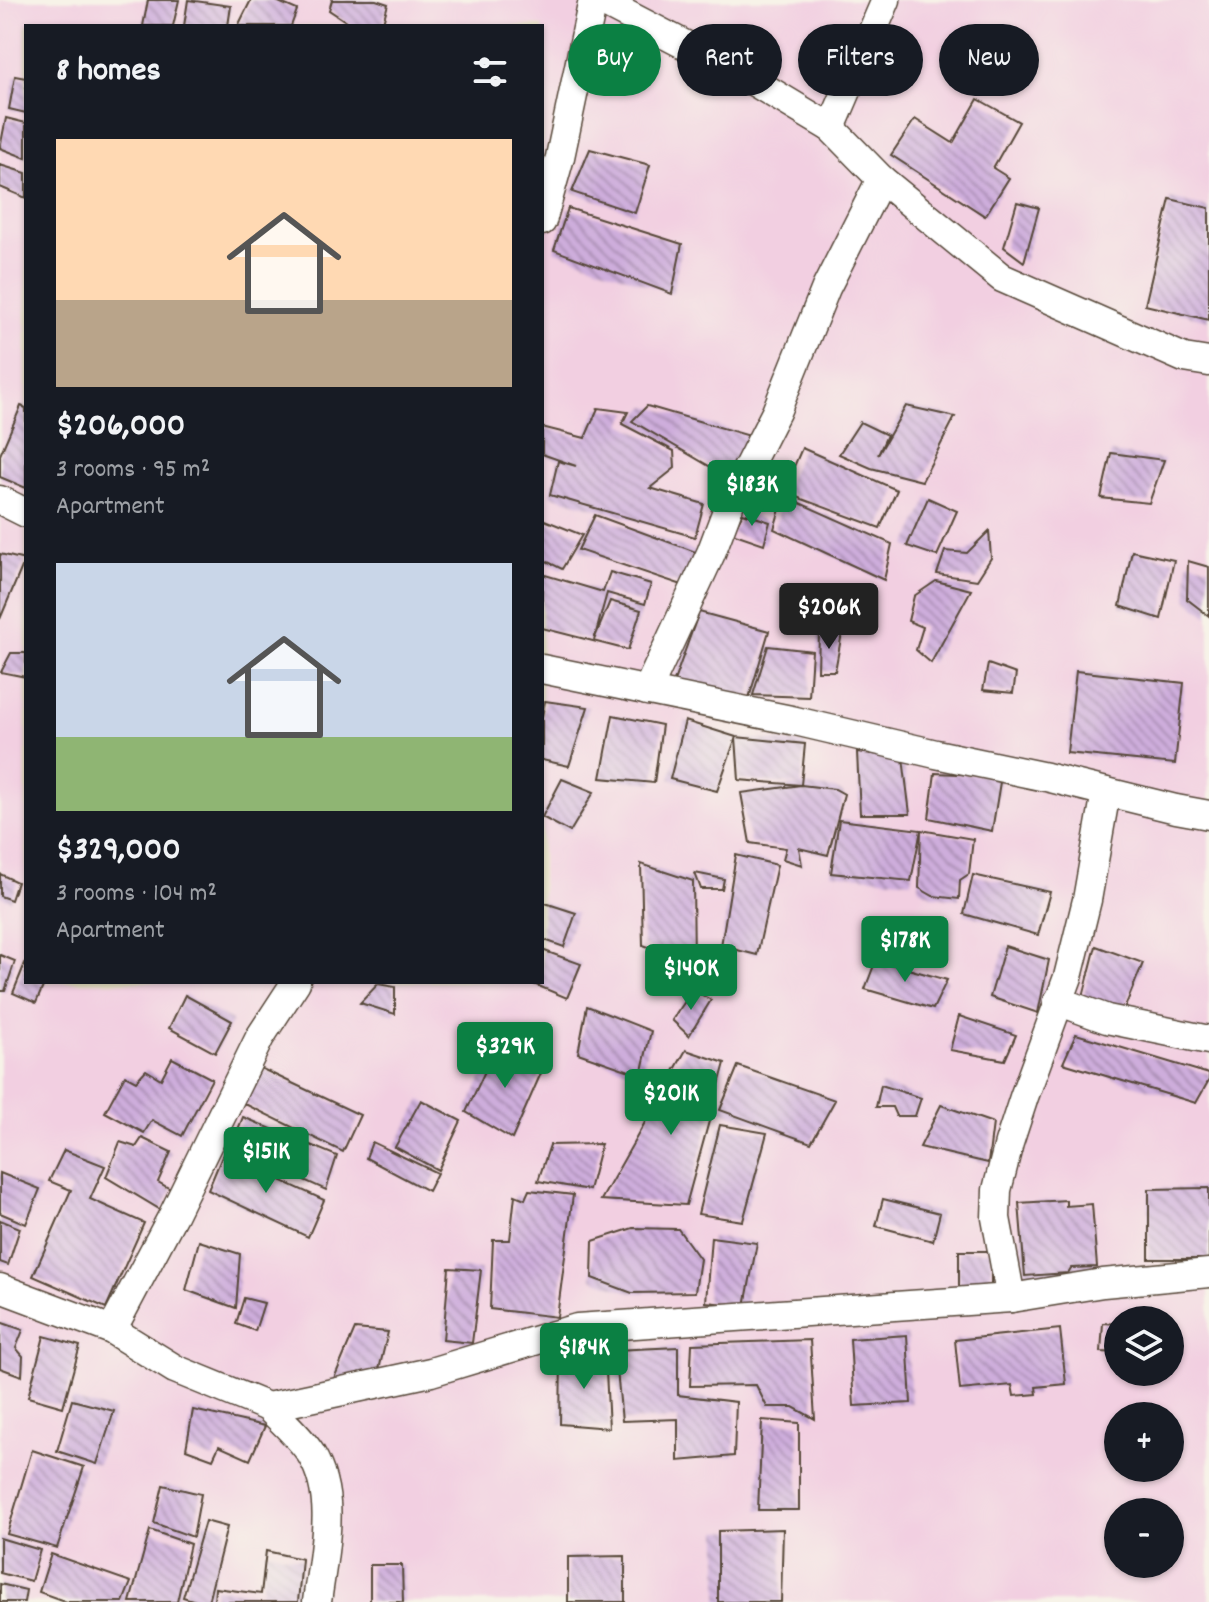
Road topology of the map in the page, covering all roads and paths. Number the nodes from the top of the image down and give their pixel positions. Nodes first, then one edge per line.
1 (593, 0) edge
2 (599, 0) edge
3 (886, 0) edge
4 (831, 128) junction
5 (881, 179) junction
6 (544, 214) edge
7 (1209, 362) edge
8 (0, 500) edge
9 (24, 512) edge
10 (544, 669) edge
11 (647, 691) junction
12 (1106, 792) junction
13 (1209, 815) edge
14 (295, 984) edge
15 (1058, 1001) junction
16 (1209, 1040) edge
17 (1209, 1273) edge
18 (0, 1288) edge
19 (1011, 1298) junction
20 (112, 1330) junction
21 (268, 1407) junction
22 (317, 1602) edge

1 - 6 street
2 - 4 street
3 - 4 street
4 - 5 street
5 - 7 street
5 - 11 street
8 - 9 street
10 - 11 street
11 - 12 street
12 - 13 street
12 - 15 street
14 - 20 street
15 - 16 street
15 - 19 street
17 - 19 street
18 - 20 street
19 - 21 street
20 - 21 street
21 - 22 street

